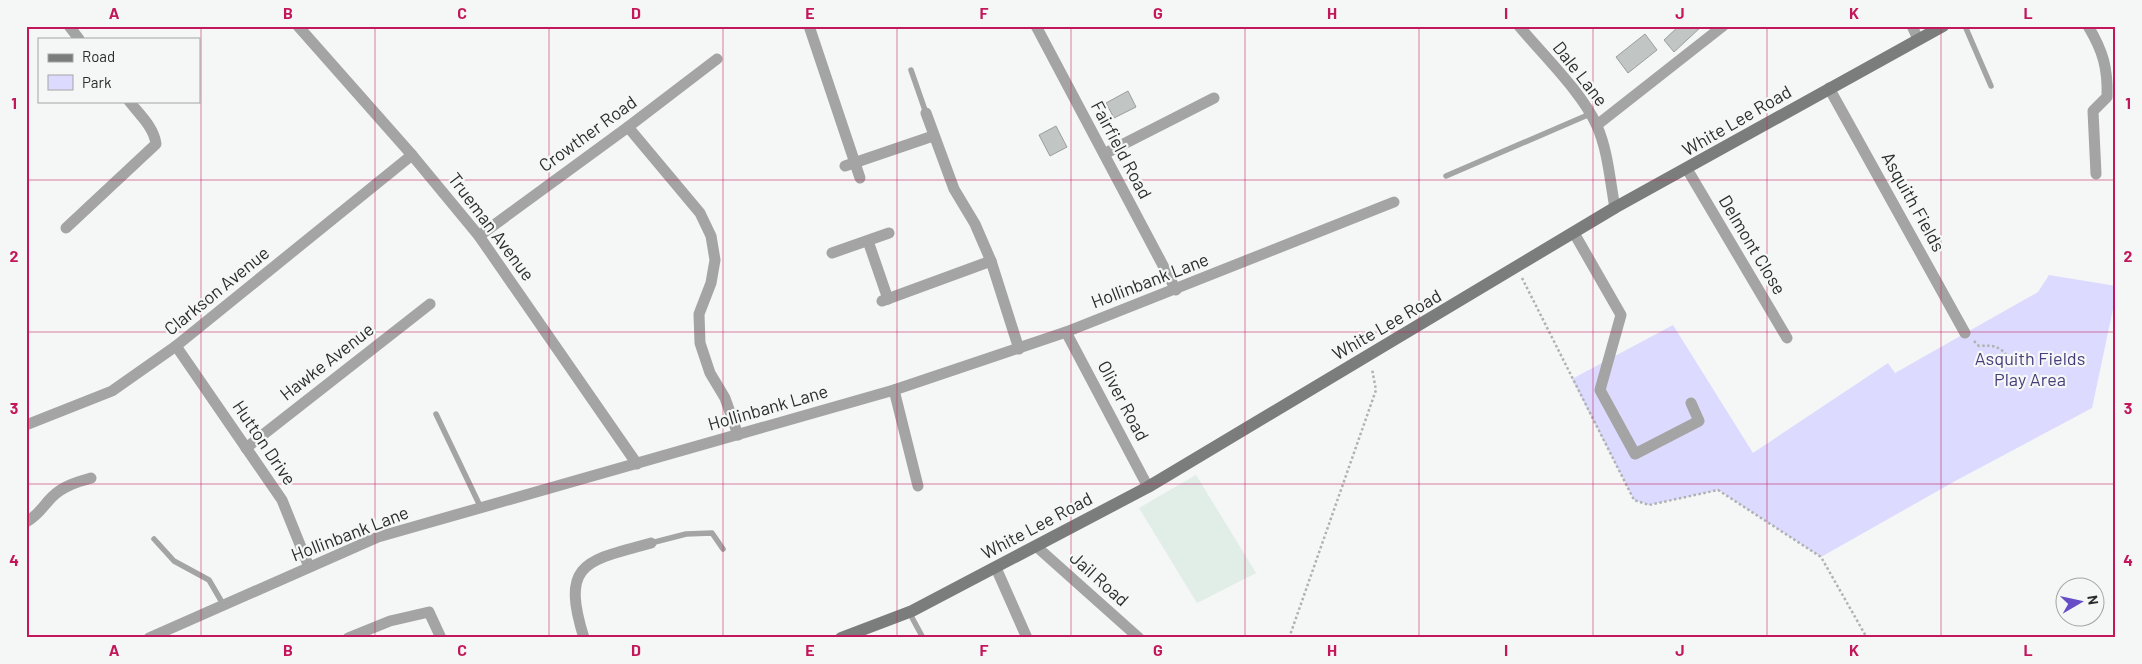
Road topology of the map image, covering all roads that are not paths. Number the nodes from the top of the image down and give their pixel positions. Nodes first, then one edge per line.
1 (69, 26) edge
2 (298, 26) edge
3 (810, 26) edge
4 (1036, 26) edge
5 (1519, 26) edge
6 (1723, 26) edge
7 (1912, 26) edge
8 (1943, 26) edge
9 (1965, 26) edge
10 (2088, 26) edge
11 (78, 38) edge
12 (1918, 39) junction
13 (717, 59) dead end
14 (911, 70) dead end
15 (1991, 86) dead end
16 (1829, 88) junction
17 (1214, 98) dead end
18 (130, 102) edge
19 (926, 113) joint
20 (1590, 114) junction
21 (1597, 126) junction
22 (628, 127) junction
23 (933, 136) junction
24 (1104, 154) junction
25 (412, 155) junction
26 (850, 164) junction
27 (1687, 169) junction
28 (2096, 174) dead end
29 (1446, 176) dead end
30 (860, 178) dead end
31 (1394, 202) dead end
32 (1615, 208) junction
33 (66, 228) dead end
34 (889, 233) dead end
35 (1574, 233) junction
36 (480, 236) junction
37 (868, 241) junction
38 (832, 253) dead end
39 (991, 261) junction
40 (1176, 290) junction
41 (430, 304) dead end
42 (1066, 332) junction
43 (1965, 333) road end
44 (1787, 338) dead end
45 (176, 346) junction
46 (1019, 348) junction
47 (894, 390) junction
48 (1691, 404) dead end
49 (436, 414) dead end
50 (26, 425) edge
51 (738, 435) junction
52 (246, 448) junction
53 (637, 464) junction
54 (91, 478) dead end
55 (918, 486) dead end
56 (1148, 487) junction
57 (481, 508) junction
58 (26, 522) edge
59 (154, 539) dead end
60 (651, 543) joint
61 (1037, 546) junction
62 (723, 549) dead end
63 (309, 567) junction
64 (996, 568) junction
65 (223, 604) junction
66 (909, 612) junction
67 (867, 633) edge
68 (149, 638) edge
69 (348, 638) edge
70 (441, 638) edge
71 (584, 638) edge
72 (841, 638) edge
73 (923, 638) edge
74 (1026, 638) edge
75 (1139, 638) edge

1 - 11 street
2 - 25 street, Trueman Avenue
3 - 26 street
4 - 24 street, Fairfield Road
5 - 20 street, Dale Lane
6 - 21 street
7 - 12 street
8 - 12 main road, White Lee Road
9 - 15 lane
10 - 28 street
12 - 16 main road, White Lee Road
13 - 22 street, Crowther Road
14 - 19 lane
16 - 27 main road, White Lee Road
16 - 43 street, Asquith Fields
17 - 24 street
18 - 33 street
19 - 23 street
20 - 21 street, Dale Lane
20 - 29 lane
21 - 32 street, Dale Lane
22 - 36 street, Crowther Road
22 - 51 street
23 - 26 street
23 - 39 street
24 - 40 street, Fairfield Road
25 - 36 street, Trueman Avenue
25 - 45 street, Clarkson Avenue
26 - 30 street
27 - 32 main road, White Lee Road
27 - 44 street, Delmont Close
31 - 40 street, Hollinbank Lane
32 - 35 main road, White Lee Road
34 - 37 street
35 - 48 street
35 - 56 main road, White Lee Road
36 - 53 street, Trueman Avenue
37 - 38 street
37 - 39 street
39 - 46 street
40 - 42 street, Hollinbank Lane
41 - 52 street, Hawke Avenue
42 - 46 street, Hollinbank Lane
42 - 56 street, Oliver Road
45 - 50 street, Clarkson Avenue
45 - 52 street, Hutton Drive
46 - 47 street, Hollinbank Lane
47 - 51 street, Hollinbank Lane
47 - 55 street
49 - 57 lane
51 - 53 street, Hollinbank Lane
52 - 63 street, Hutton Drive
53 - 57 street, Hollinbank Lane
54 - 58 street
56 - 61 main road, White Lee Road
57 - 63 street, Hollinbank Lane
59 - 65 lane
60 - 62 lane
60 - 71 street
61 - 64 main road, White Lee Road
61 - 75 street, Jail Road
63 - 65 street, Hollinbank Lane
64 - 66 main road, White Lee Road
64 - 74 street
65 - 68 street, Hollinbank Lane
66 - 67 main road, White Lee Road
66 - 73 lane
67 - 72 main road, White Lee Road
69 - 70 street

